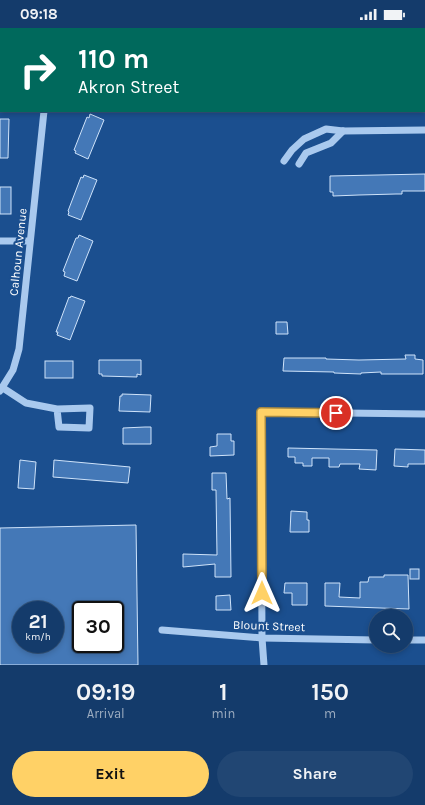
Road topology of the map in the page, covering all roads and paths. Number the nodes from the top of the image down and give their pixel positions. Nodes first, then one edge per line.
1 (44, 112) edge
2 (425, 130) edge
3 (343, 131) junction
4 (284, 161) dead end
5 (299, 164) dead end
6 (0, 241) edge
7 (30, 242) junction
8 (1, 390) edge
9 (57, 408) junction
10 (425, 414) edge
11 (162, 630) dead end
12 (262, 638) junction
13 (369, 640) edge
14 (413, 640) edge
15 (425, 640) edge
16 (264, 665) edge

1 - 7 street, Calhoun Avenue
2 - 3 street
3 - 4 street
3 - 5 street
6 - 7 street
7 - 8 street, Calhoun Avenue
8 - 9 street
9 - 9 street
10 - 12 street
11 - 12 street, Blount Street
12 - 13 street, Blount Street
12 - 16 street
14 - 15 street

